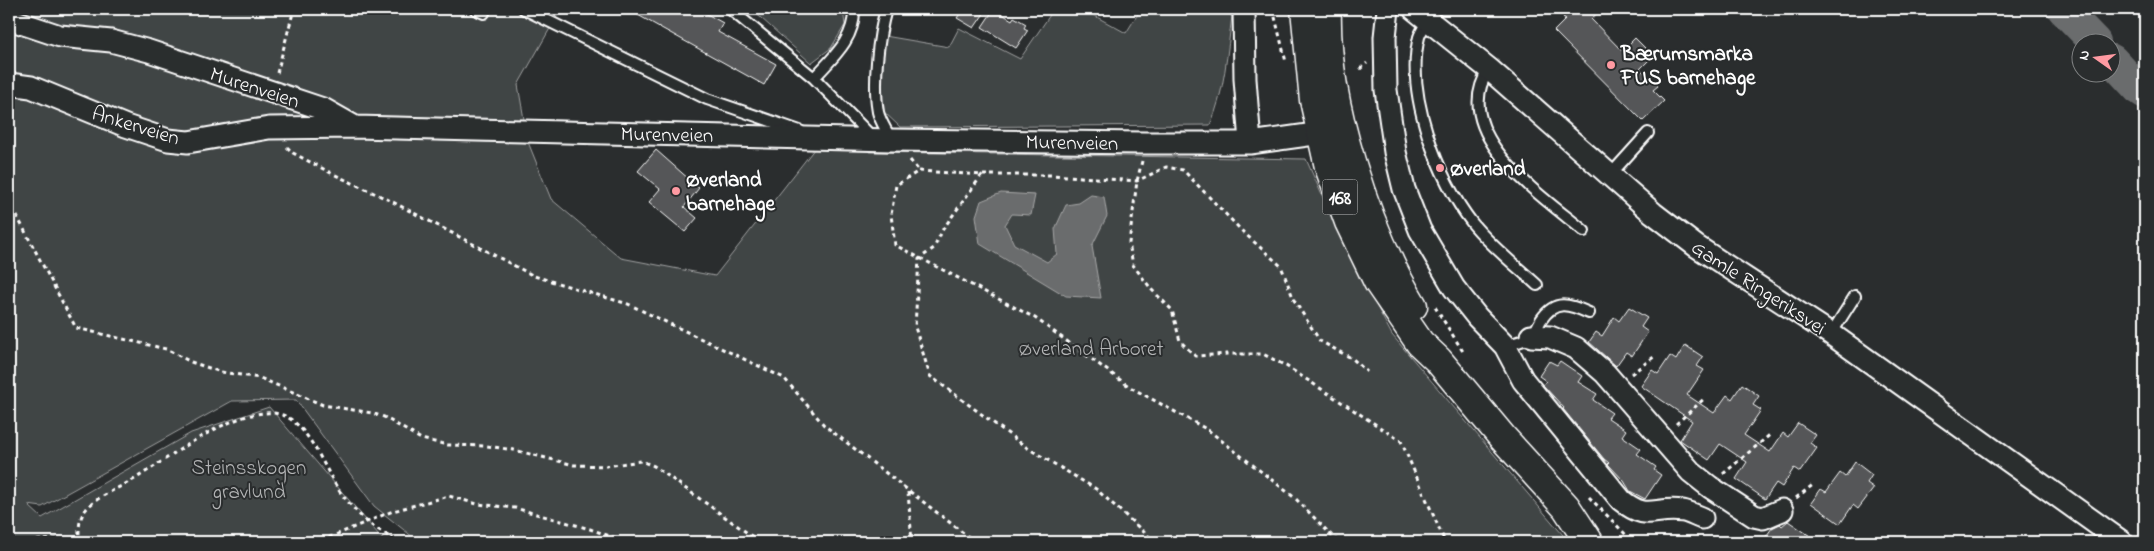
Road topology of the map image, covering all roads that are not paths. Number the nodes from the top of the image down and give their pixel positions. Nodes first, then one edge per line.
1 (524, 9) edge
2 (730, 9) edge
3 (854, 9) edge
4 (886, 9) edge
5 (1244, 9) edge
6 (1306, 9) edge
7 (1327, 9) edge
8 (1388, 9) edge
9 (1421, 15) edge
10 (9, 19) edge
11 (1489, 69) junction
12 (814, 78) junction
13 (9, 84) edge
14 (356, 127) junction
15 (1331, 132) junction
16 (1648, 133) dead end
17 (820, 138) junction
18 (882, 139) junction
19 (1250, 143) junction
20 (1610, 175) junction
21 (1584, 231) dead end
22 (1537, 285) dead end
23 (1855, 296) dead end
24 (1589, 313) dead end
25 (1831, 334) junction
26 (1531, 336) junction
27 (1505, 346) junction
28 (1566, 507) junction
29 (1782, 510) dead end
30 (1702, 518) dead end
31 (1589, 542) edge
32 (1607, 542) edge
33 (2122, 542) edge

1 - 17 lane
2 - 12 lane
3 - 12 lane
4 - 18 lane
5 - 19 street
6 - 15 main road, 168
7 - 15 main road, 168
8 - 27 street
9 - 11 street, Gamle Ringeriksvei
9 - 22 lane
10 - 14 street, Murenveien
11 - 20 street, Gamle Ringeriksvei
11 - 21 lane
12 - 18 lane
13 - 14 street, Ankerveien
14 - 17 street, Murenveien
15 - 19 street, Murenveien
15 - 28 main road, 168
16 - 20 lane
17 - 18 street, Murenveien
18 - 19 street, Murenveien
20 - 25 street, Gamle Ringeriksvei
23 - 25 lane
24 - 26 lane
25 - 33 street, Gamle Ringeriksvei
26 - 27 lane
26 - 29 street
27 - 30 street
28 - 31 main road, 168
28 - 32 main road, 168

